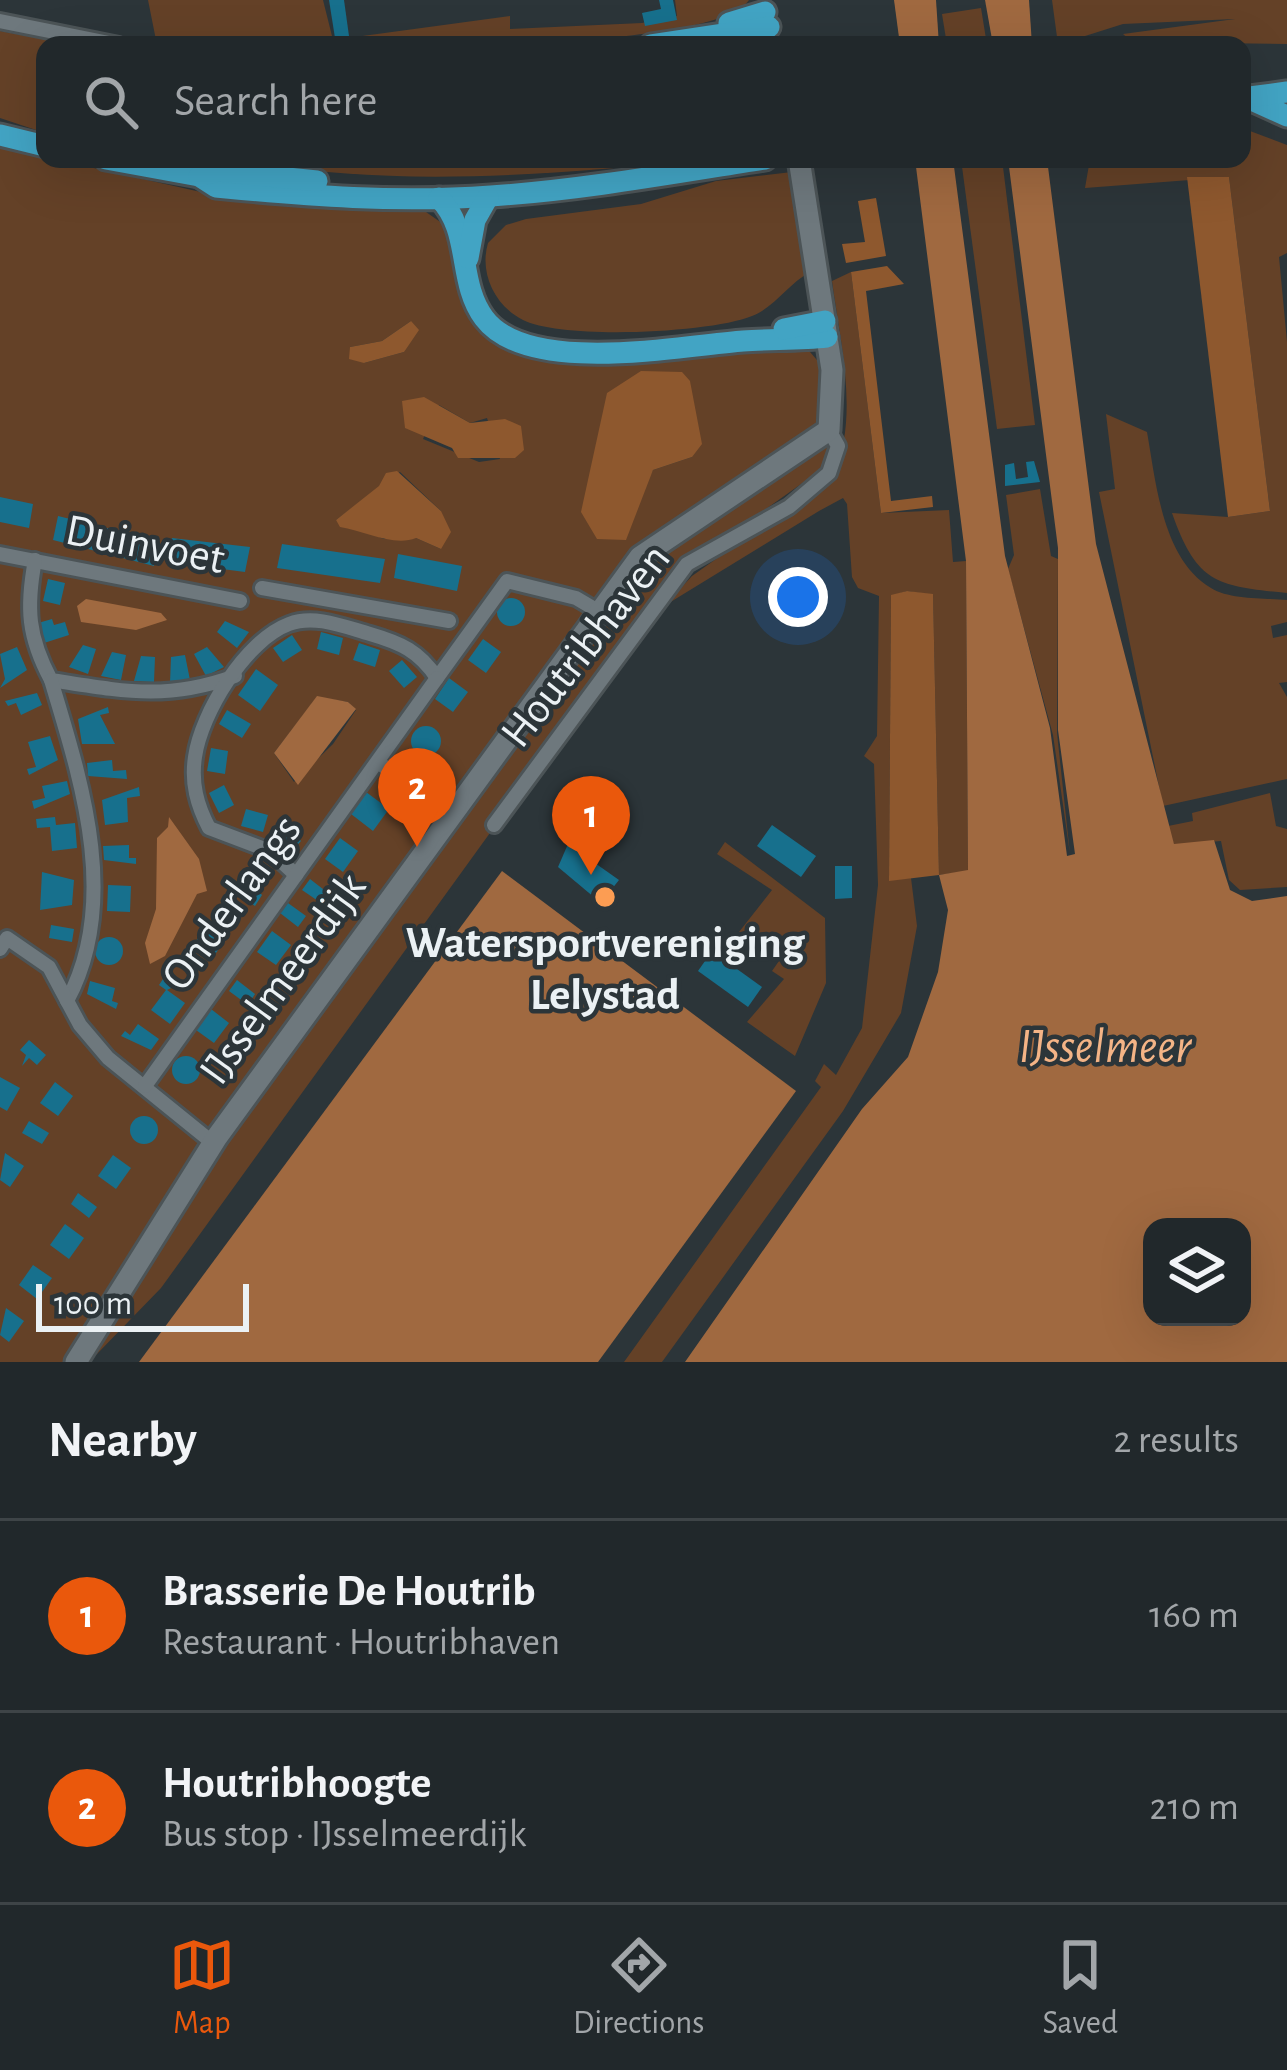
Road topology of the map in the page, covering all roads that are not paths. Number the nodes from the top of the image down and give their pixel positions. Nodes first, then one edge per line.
1 (0, 21) edge
2 (767, 21) edge
3 (75, 36) edge
4 (701, 36) edge
5 (1287, 92) edge
6 (1251, 97) edge
7 (1251, 101) edge
8 (1287, 116) edge
9 (0, 135) edge
10 (36, 144) edge
11 (203, 168) edge
12 (700, 168) edge
13 (801, 168) edge
14 (582, 183) junction
15 (488, 196) junction
16 (439, 198) junction
17 (466, 266) junction
18 (826, 329) junction
19 (829, 430) junction
20 (0, 554) edge
21 (35, 560) junction
22 (262, 589) dead end
23 (240, 601) dead end
24 (598, 611) junction
25 (400, 612) junction
26 (449, 621) dead end
27 (394, 641) junction
28 (235, 676) junction
29 (437, 678) junction
30 (51, 680) junction
31 (379, 763) junction
32 (451, 813) junction
33 (494, 824) dead end
34 (296, 874) junction
35 (3, 944) edge
36 (67, 1001) junction
37 (146, 1086) junction
38 (213, 1143) junction
39 (76, 1362) edge

1 - 3 street
2 - 4 main road
5 - 6 main road
7 - 8 main road
9 - 10 main road
11 - 14 main road
11 - 16 main road
12 - 14 main road
13 - 18 street
14 - 15 main road
15 - 16 main road
15 - 17 main road
16 - 17 main road
17 - 18 main road
18 - 19 street
19 - 24 street, IJsselmeerdijk
19 - 33 street, Houtribhaven
20 - 21 street, Duinvoet
21 - 23 street, Duinvoet
21 - 30 street, Duinvoet
22 - 25 street, Duinvoet
24 - 29 street
24 - 32 street, IJsselmeerdijk
25 - 26 street, Duinvoet
25 - 27 street
27 - 28 street
27 - 29 street
28 - 30 street
28 - 34 street
29 - 31 street, Onderlangs
30 - 36 street, Duinvoet
31 - 32 street
31 - 34 street, Onderlangs
32 - 38 street, IJsselmeerdijk
34 - 37 street, Onderlangs
35 - 36 street
36 - 37 street
37 - 38 street
38 - 39 street, IJsselmeerdijk

